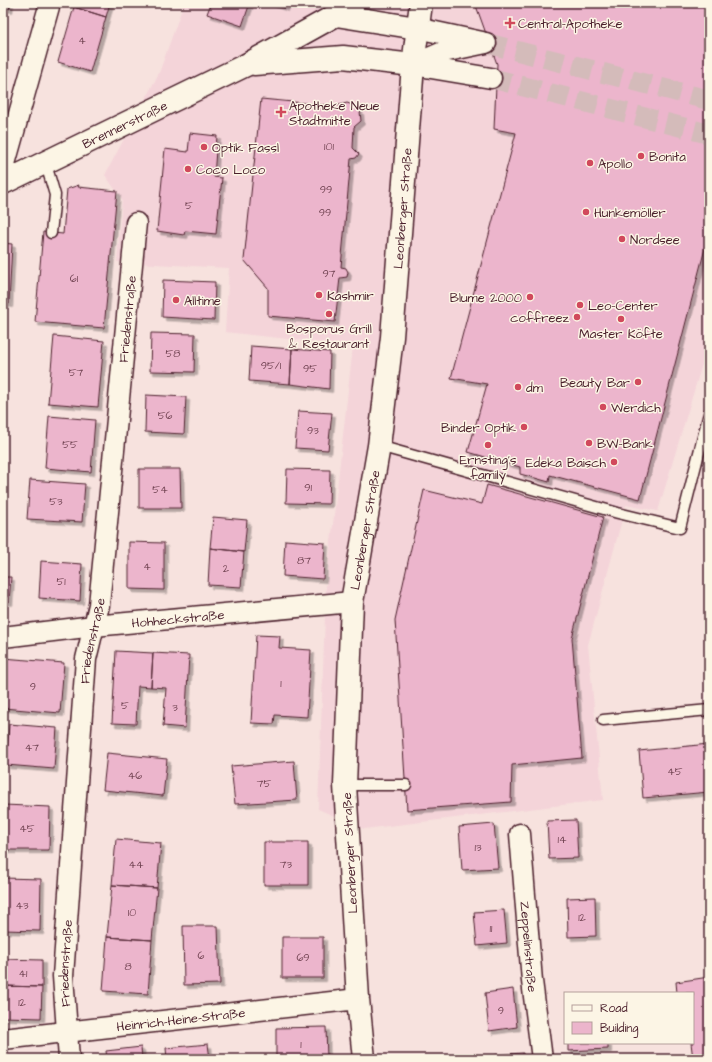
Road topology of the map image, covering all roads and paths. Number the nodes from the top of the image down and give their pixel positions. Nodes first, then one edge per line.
1 (50, 3) edge
2 (421, 3) edge
3 (344, 9) edge
4 (418, 28) junction
5 (246, 65) junction
6 (413, 65) junction
7 (491, 78) tunnel mouth
8 (45, 161) junction
9 (3, 171) edge
10 (3, 182) edge
11 (136, 223) dead end
12 (51, 233) dead end
13 (709, 413) edge
14 (378, 446) junction
15 (352, 602) junction
16 (94, 626) junction
17 (3, 637) edge
18 (709, 710) edge
19 (603, 720) dead end
20 (345, 785) junction
21 (406, 785) dead end
22 (520, 834) dead end
23 (358, 999) junction
24 (66, 1033) junction
25 (3, 1039) edge
26 (70, 1059) edge
27 (364, 1059) edge
28 (542, 1059) edge

1 - 9 street
2 - 4 street, Leonberger Straße
3 - 4 street, Brennerstraße
3 - 5 street, Brennerstraße
4 - 6 street, Leonberger Straße
4 - 6 street
5 - 6 street, Brennerstraße
5 - 8 street, Brennerstraße
6 - 7 street
6 - 14 street, Leonberger Straße
8 - 10 street, Brennerstraße
8 - 12 lane
11 - 16 street, Friedenstraße
13 - 14 lane
14 - 15 street, Leonberger Straße
15 - 16 street, Hohheckstraße
15 - 20 street, Leonberger Straße
16 - 17 street, Hohheckstraße
16 - 24 street, Friedenstraße
18 - 19 lane
20 - 21 lane
20 - 23 street, Leonberger Straße
22 - 28 street, Zeppelinstraße
23 - 24 street, Heinrich-Heine-Straße
23 - 27 street, Leonberger Straße
24 - 25 street, Heinrich-Heine-Straße
24 - 26 street, Friedenstraße

